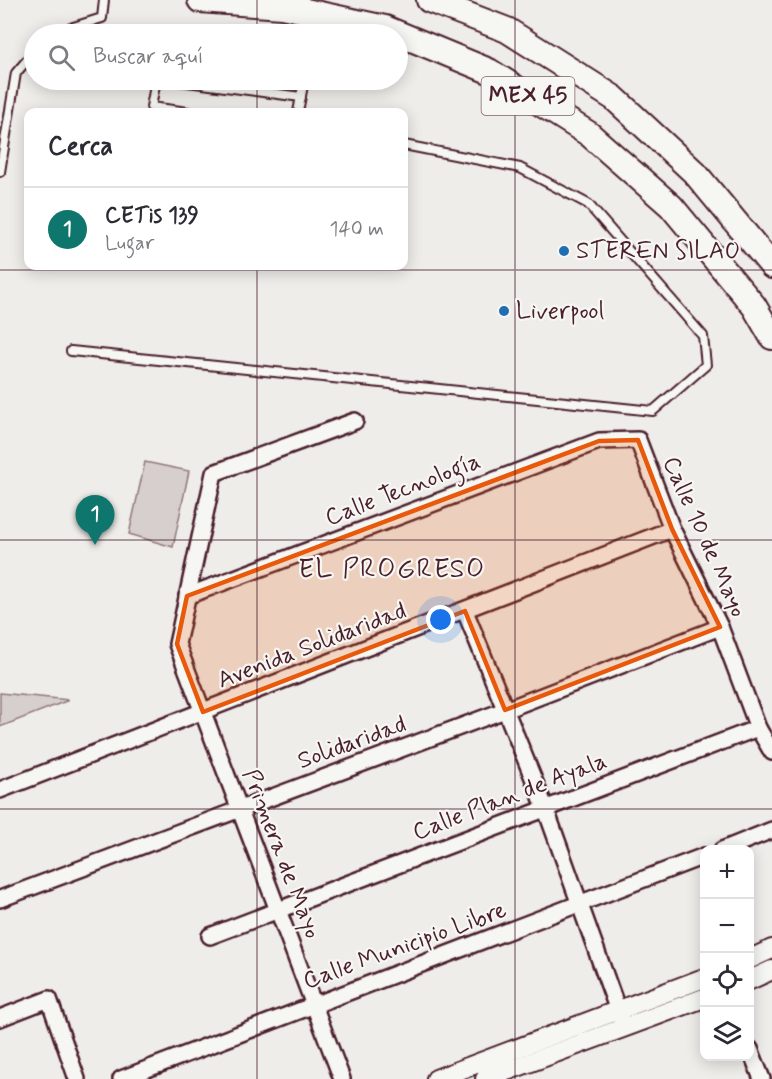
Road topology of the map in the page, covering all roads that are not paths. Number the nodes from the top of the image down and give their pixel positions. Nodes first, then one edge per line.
1 (104, 0) edge
2 (200, 0) edge
3 (429, 0) edge
4 (83, 24) edge
5 (316, 24) edge
6 (408, 37) edge
7 (24, 64) edge
8 (154, 90) edge
9 (248, 90) edge
10 (302, 90) edge
11 (301, 97) junction
12 (158, 108) edge
13 (299, 108) edge
14 (408, 146) edge
15 (0, 172) edge
16 (772, 266) edge
17 (772, 337) edge
18 (71, 351) dead end
19 (355, 421) dead end
20 (638, 440) joint
21 (672, 529) junction
22 (188, 596) junction
23 (465, 611) junction
24 (720, 627) junction
25 (505, 710) junction
26 (203, 712) junction
27 (758, 728) junction
28 (772, 752) edge
29 (0, 790) edge
30 (545, 807) junction
31 (240, 809) junction
32 (772, 830) edge
33 (733, 845) edge
34 (700, 858) edge
35 (0, 899) edge
36 (580, 905) junction
37 (279, 911) junction
38 (210, 936) dead end
39 (772, 949) edge
40 (754, 957) edge
41 (772, 970) edge
42 (754, 978) edge
43 (700, 980) edge
44 (700, 999) edge
45 (314, 1004) junction
46 (0, 1018) edge
47 (621, 1020) junction
48 (754, 1059) edge
49 (77, 1079) edge
50 (122, 1079) edge
51 (342, 1079) edge
52 (436, 1079) edge
53 (485, 1079) edge
54 (762, 1079) edge

1 - 4 lane
2 - 5 highway, MEX 45
3 - 16 highway, MEX 45
6 - 17 highway, MEX 45
7 - 15 lane
8 - 12 lane
9 - 11 lane
10 - 11 lane
11 - 13 lane
14 - 18 lane
19 - 22 street, Primera de Mayo
20 - 21 street, Calle 10 de Mayo
20 - 22 street, Calle Tecnología
21 - 23 street, Avenida Solidaridad
21 - 24 street, Calle 10 de Mayo
22 - 26 street, Primera de Mayo
23 - 25 street
23 - 26 street, Avenida Solidaridad
24 - 25 street, Solidaridad
24 - 27 street, Calle 10 de Mayo
25 - 30 street
25 - 31 street, Solidaridad
26 - 29 street, Avenida Solidaridad
26 - 31 street, Primera de Mayo
27 - 28 street, Calle 10 de Mayo
27 - 30 street, Calle Plan de Ayala
30 - 36 street
30 - 37 street, Calle Plan de Ayala
31 - 35 street, Solidaridad
31 - 37 street, Primera de Mayo
32 - 33 street
34 - 36 street, Calle Municipio Libre
36 - 45 street, Calle Municipio Libre
36 - 47 street
37 - 38 street, Calle Plan de Ayala
37 - 45 street, Primera de Mayo
39 - 40 street
41 - 42 street
43 - 47 street
44 - 47 street
45 - 50 street, Calle Municipio Libre
45 - 51 street, Primera de Mayo
46 - 49 street
47 - 52 street
47 - 53 street
48 - 54 street

